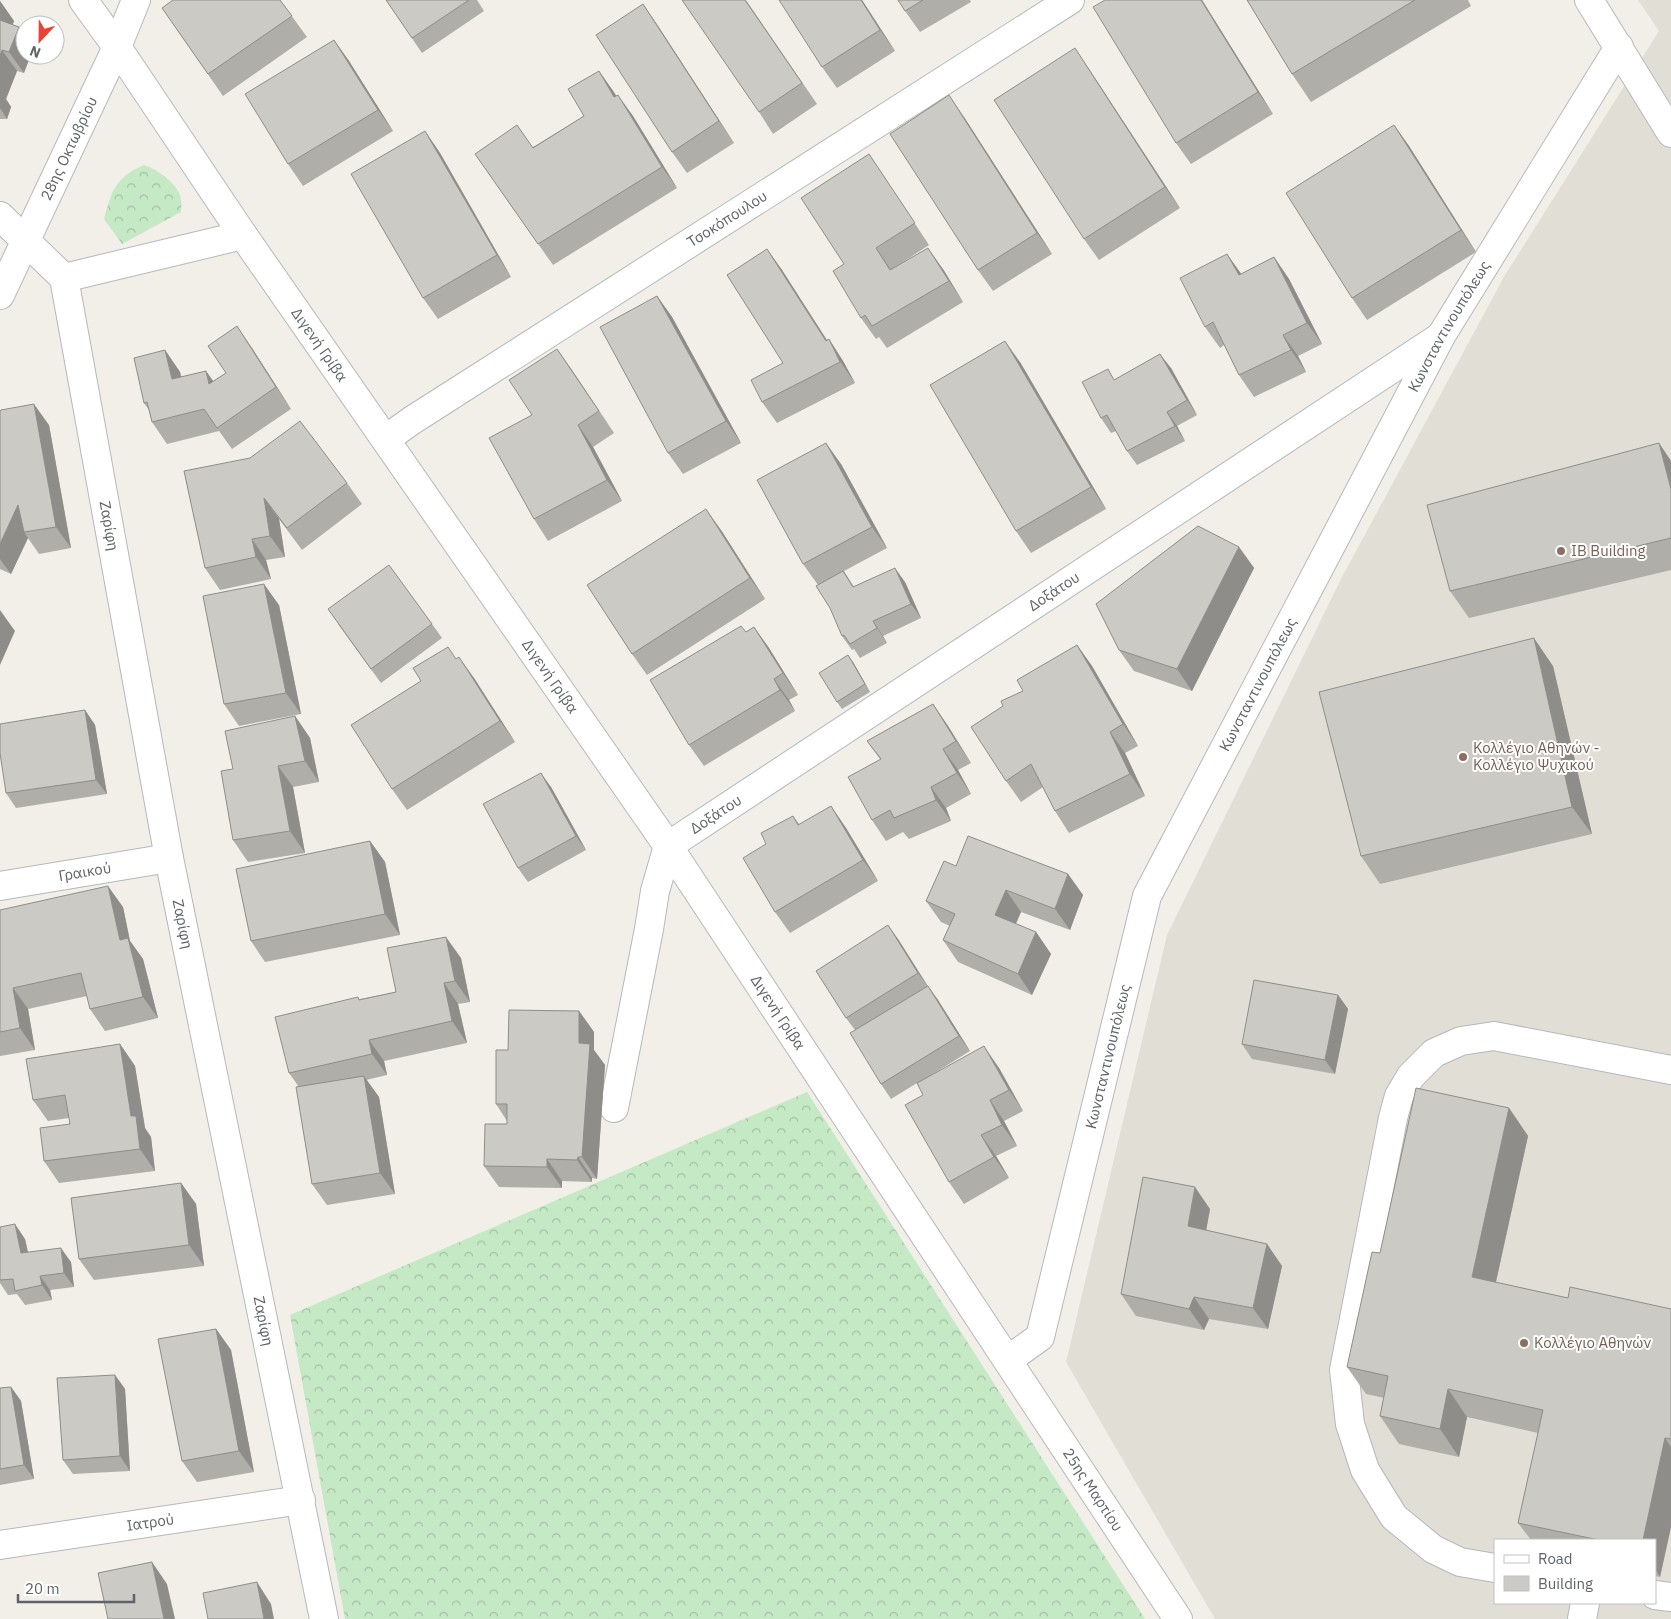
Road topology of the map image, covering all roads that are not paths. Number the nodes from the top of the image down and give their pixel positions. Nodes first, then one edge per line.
1 (83, 0) edge
2 (136, 0) edge
3 (1070, 0) edge
4 (1589, 0) edge
5 (117, 47) junction
6 (1619, 47) junction
7 (1671, 133) edge
8 (0, 216) edge
9 (244, 234) junction
10 (27, 242) junction
11 (64, 278) junction
12 (0, 295) edge
13 (1441, 336) junction
14 (386, 439) junction
15 (668, 846) junction
16 (169, 858) junction
17 (0, 886) edge
18 (1671, 1070) edge
19 (614, 1108) dead end
20 (1008, 1360) junction
21 (301, 1500) junction
22 (0, 1546) edge
23 (1494, 1568) edge
24 (1656, 1595) edge
25 (1671, 1597) edge
26 (1585, 1604) edge
27 (324, 1619) edge
28 (1178, 1619) edge
29 (1582, 1619) edge

1 - 5 street, Διγενή Γρίβα
2 - 5 street, 28ης Οκτωβρίου
3 - 14 street, Τσοκόπουλου
4 - 6 street
5 - 9 street, Διγενή Γρίβα
5 - 10 street, 28ης Οκτωβρίου
6 - 7 street
6 - 13 street, Κωνσταντινουπόλεως
8 - 10 street
9 - 11 street
9 - 14 street, Διγενή Γρίβα
10 - 11 street
10 - 12 street, 28ης Οκτωβρίου
11 - 16 street, Ζαρίφη
13 - 15 street, Δοξάτου
13 - 20 street, Κωνσταντινουπόλεως
14 - 15 street, Διγενή Γρίβα
15 - 19 street
15 - 20 street, Διγενή Γρίβα
16 - 17 street, Γραικού
16 - 21 street, Ζαρίφη
18 - 23 street
20 - 28 street, 25ης Μαρτίου
21 - 22 street, Ιατρού
21 - 27 street, Ζαρίφη
24 - 25 street
26 - 29 street

